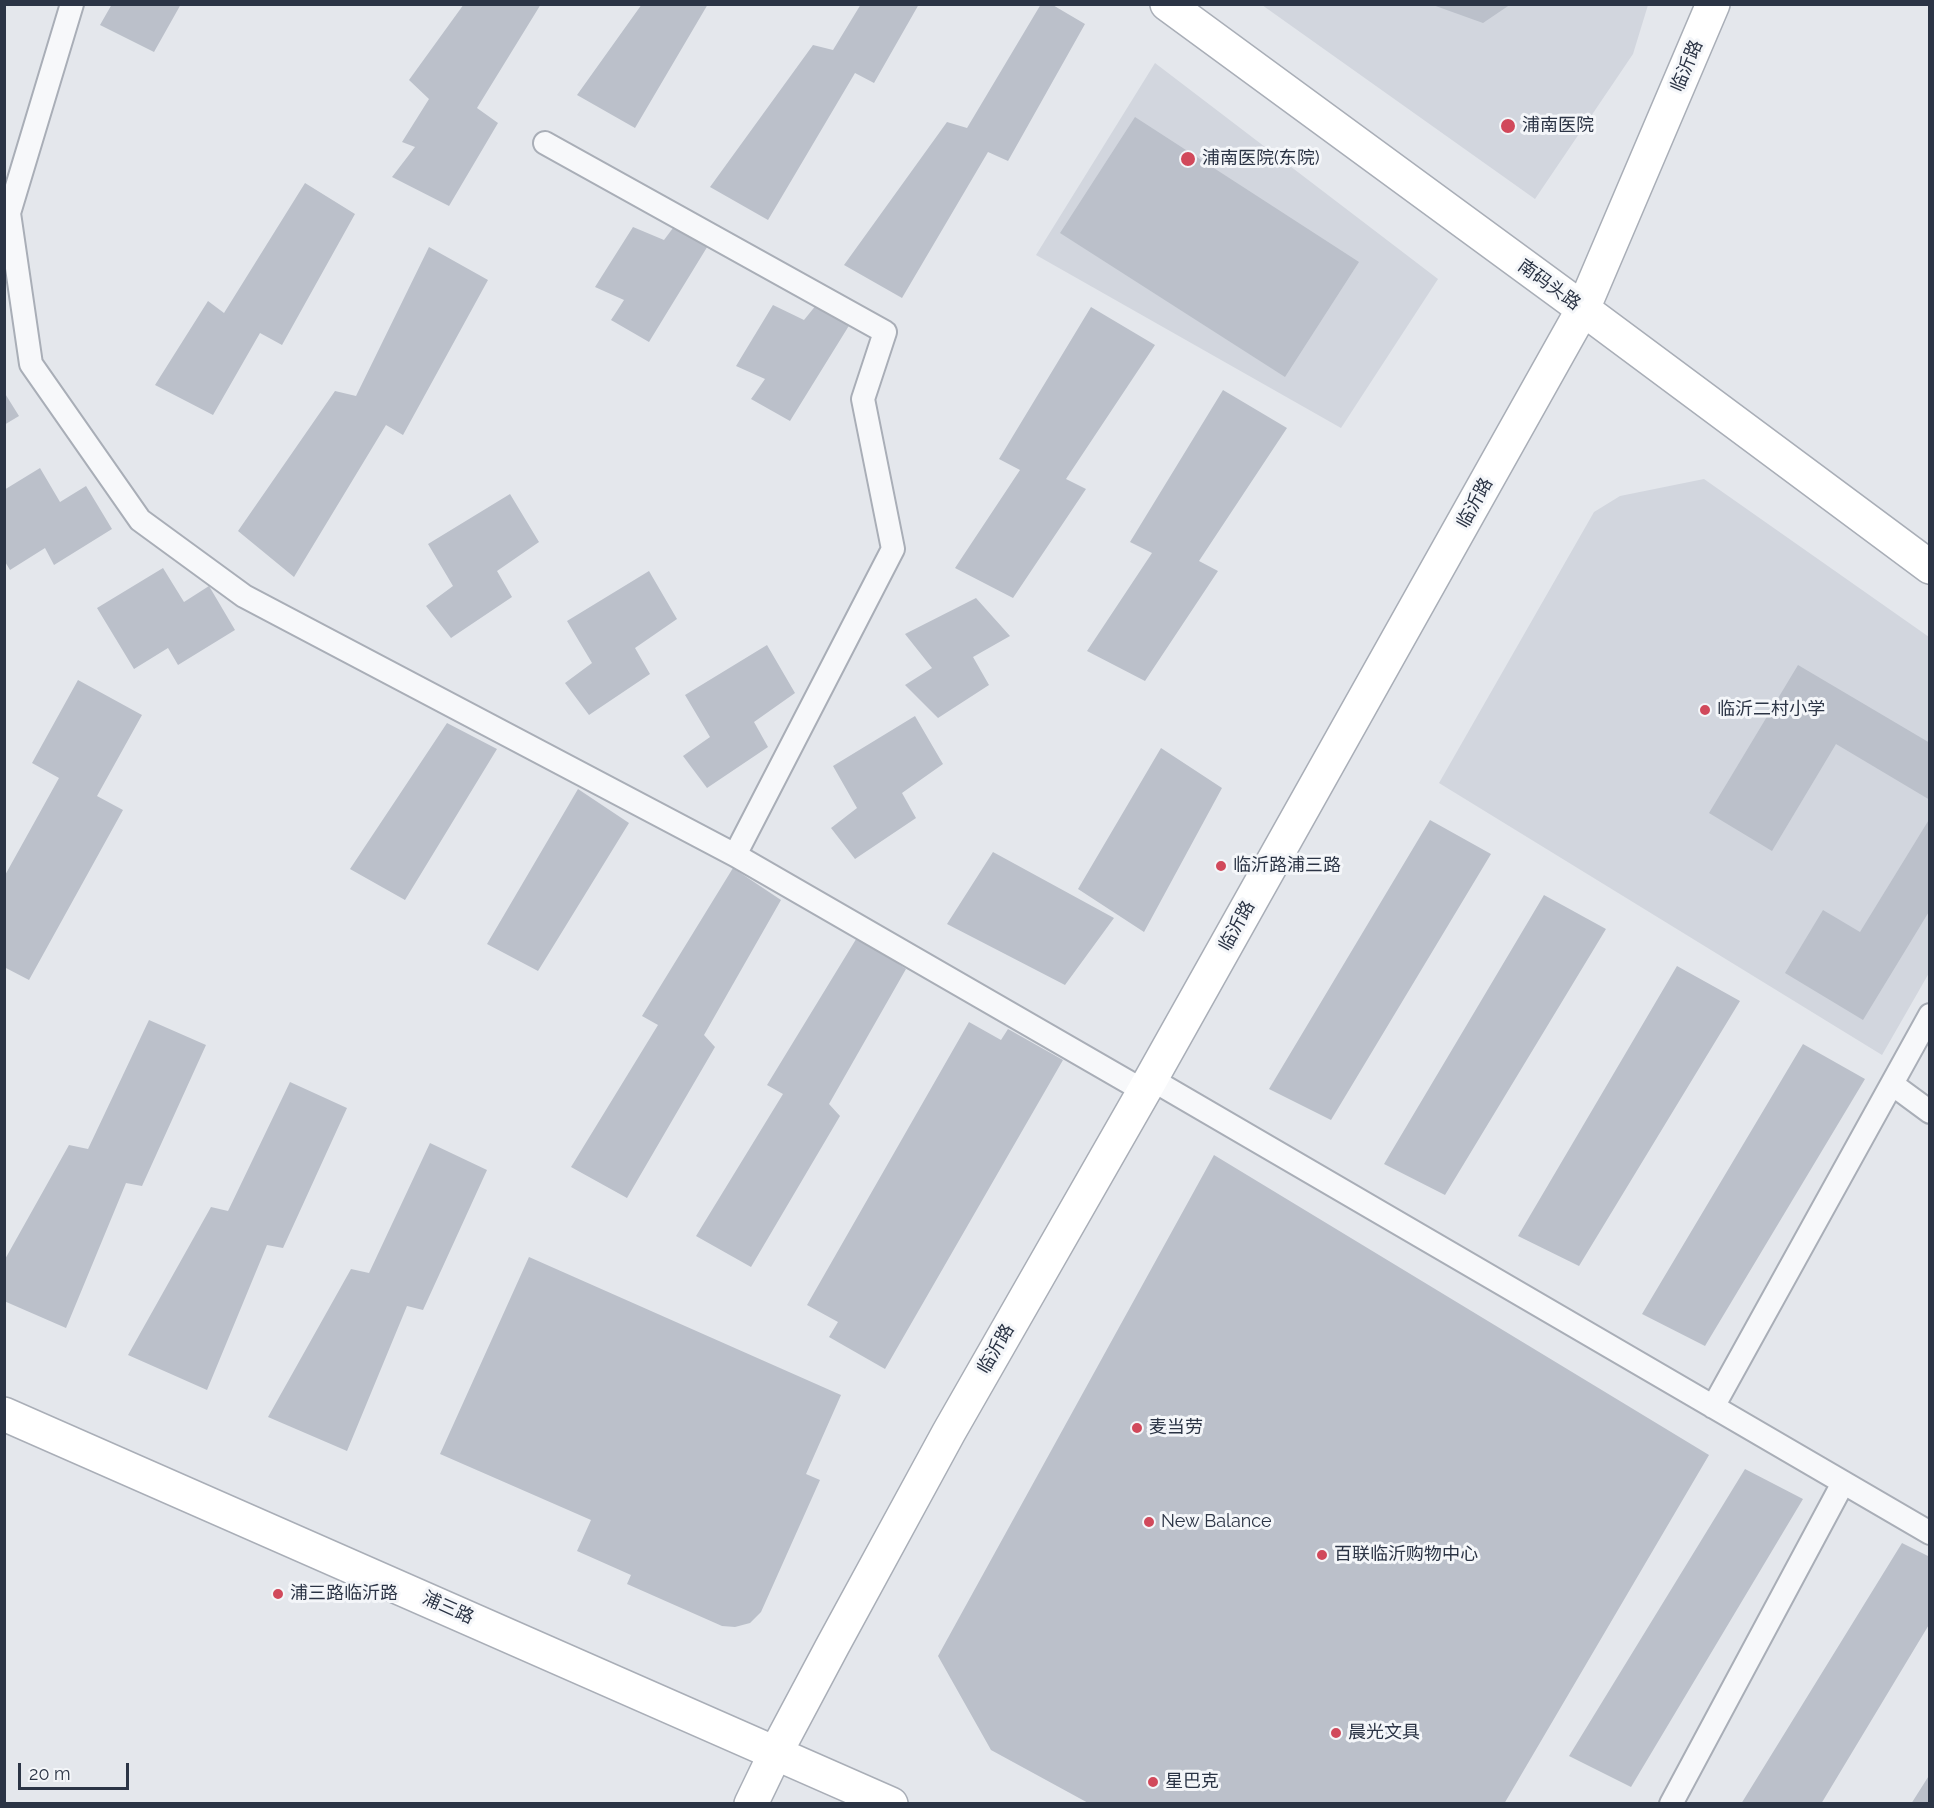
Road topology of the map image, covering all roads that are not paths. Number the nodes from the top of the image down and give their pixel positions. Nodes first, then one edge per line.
1 (72, 4) edge
2 (1167, 4) edge
3 (1713, 4) edge
4 (545, 143) dead end
5 (1583, 309) junction
6 (1929, 567) edge
7 (735, 855) junction
8 (1929, 1015) edge
9 (1892, 1083) junction
10 (1147, 1085) junction
11 (1929, 1112) edge
12 (1713, 1407) junction
13 (4, 1414) edge
14 (1844, 1483) junction
15 (1929, 1533) edge
16 (776, 1752) junction
17 (751, 1803) edge
18 (891, 1803) edge
19 (1671, 1803) edge

1 - 7 lane
2 - 5 street, 南码头路
3 - 5 street, 临沂路
4 - 7 lane
5 - 6 street, 南码头路
5 - 10 street, 临沂路
7 - 10 lane
8 - 9 lane
9 - 11 lane
9 - 12 lane
10 - 12 lane
10 - 16 street, 临沂路
12 - 14 lane
13 - 16 street, 浦三路
14 - 15 lane
14 - 19 lane
16 - 17 street, 临沂路
16 - 18 street, 浦三路

